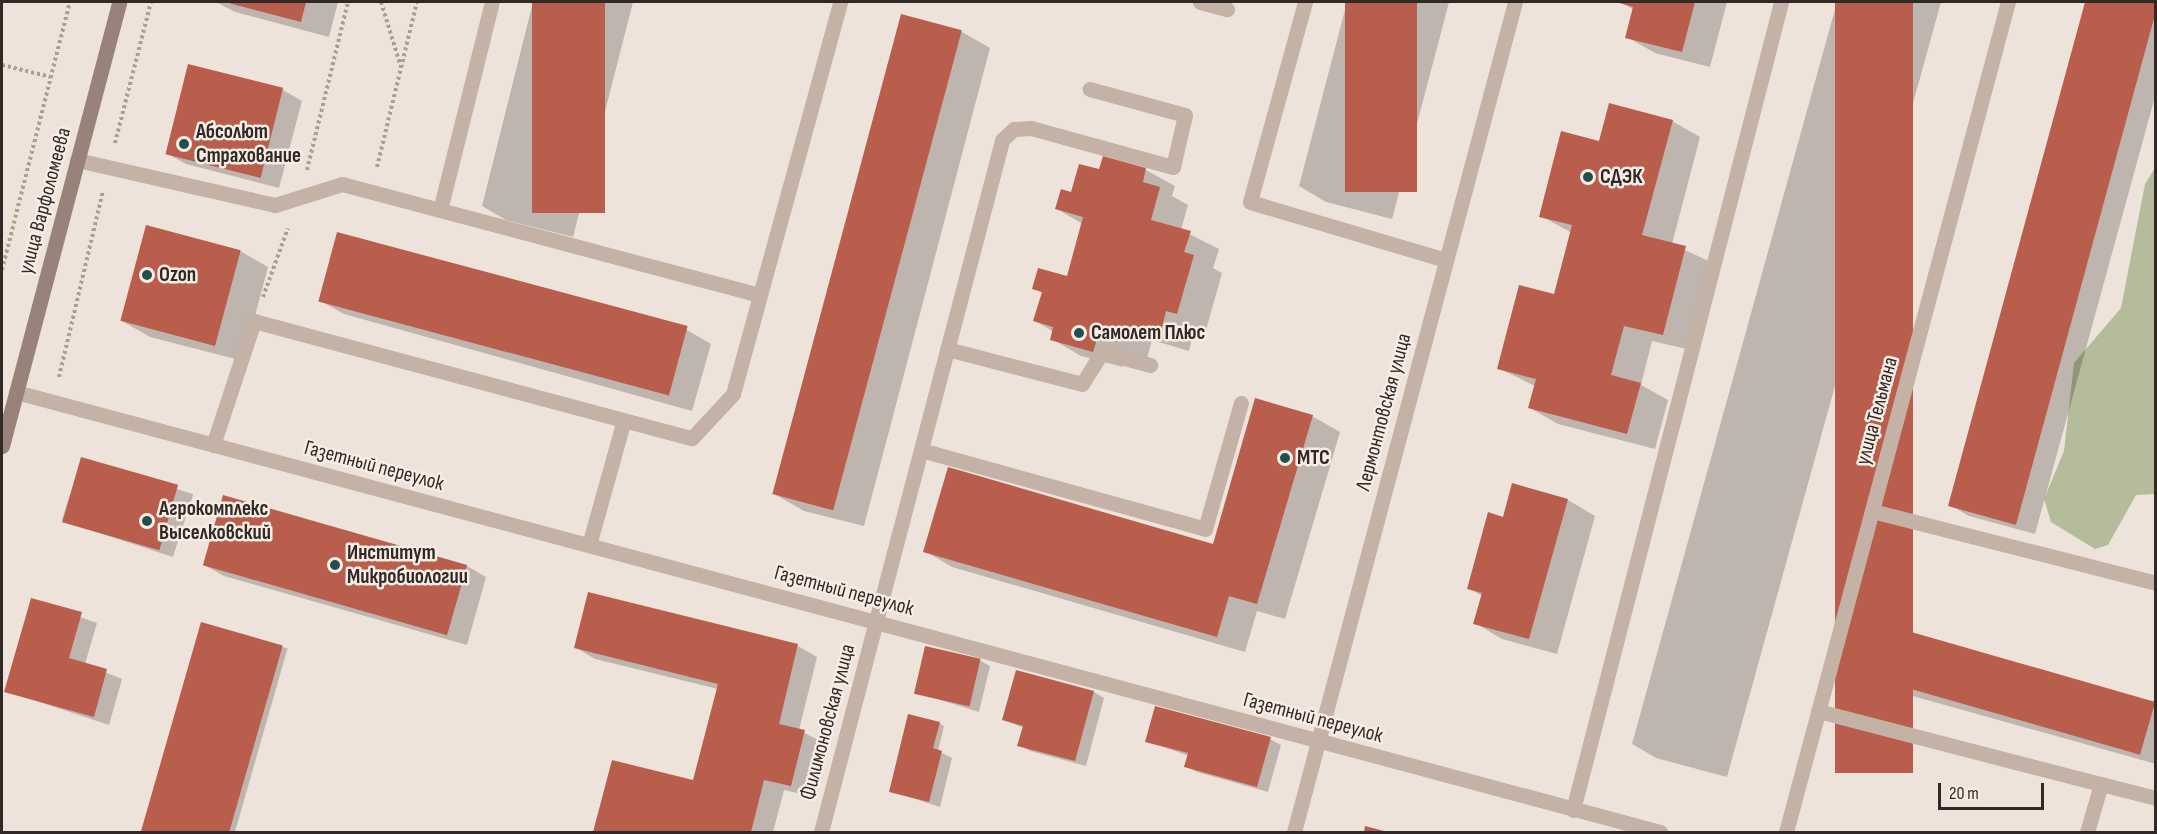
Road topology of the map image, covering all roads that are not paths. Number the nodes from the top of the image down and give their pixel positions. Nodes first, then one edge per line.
1 (119, 2) edge
2 (492, 2) edge
3 (840, 2) edge
4 (1200, 2) edge
5 (1305, 2) edge
6 (1515, 2) edge
7 (1781, 2) edge
8 (2008, 2) edge
9 (1227, 9) dead end
10 (1089, 89) dead end
11 (77, 160) junction
12 (440, 210) junction
13 (1446, 260) junction
14 (760, 295) junction
15 (947, 349) junction
16 (1150, 365) dead end
17 (16, 392) junction
18 (1241, 403) dead end
19 (6, 415) edge
20 (623, 423) junction
21 (213, 445) junction
22 (2, 446) edge
23 (921, 450) junction
24 (1872, 511) junction
25 (589, 545) junction
26 (2156, 583) edge
27 (876, 621) junction
28 (1818, 711) junction
29 (1318, 741) junction
30 (2101, 784) junction
31 (2156, 798) edge
32 (1573, 810) junction
33 (821, 832) edge
34 (1294, 832) edge
35 (1660, 832) edge
36 (1786, 832) edge
37 (2087, 832) edge

1 - 11 main road, улица Варфоломеева
2 - 12 street
3 - 14 street
4 - 9 street
5 - 13 street
6 - 13 street, Лермонтовская улица
7 - 32 street
8 - 24 street, улица Тельмана
10 - 15 street, Филимоновская улица
11 - 12 street
11 - 17 main road, улица Варфоломеева
12 - 14 street
13 - 29 street, Лермонтовская улица
14 - 20 street
15 - 16 street
15 - 23 street, Филимоновская улица
17 - 19 main road, улица Варфоломеева
17 - 21 street, Газетный переулок
18 - 23 street
19 - 22 main road, улица Варфоломеева
20 - 21 street
20 - 25 street
21 - 25 street, Газетный переулок
23 - 27 street, Филимоновская улица
24 - 26 street
24 - 28 street, улица Тельмана
25 - 27 street, Газетный переулок
27 - 29 street, Газетный переулок
27 - 33 street, Филимоновская улица
28 - 30 street
28 - 36 street, улица Тельмана
29 - 32 street, Газетный переулок
29 - 34 street, Лермонтовская улица
30 - 31 street
30 - 37 street
32 - 35 street, Газетный переулок

